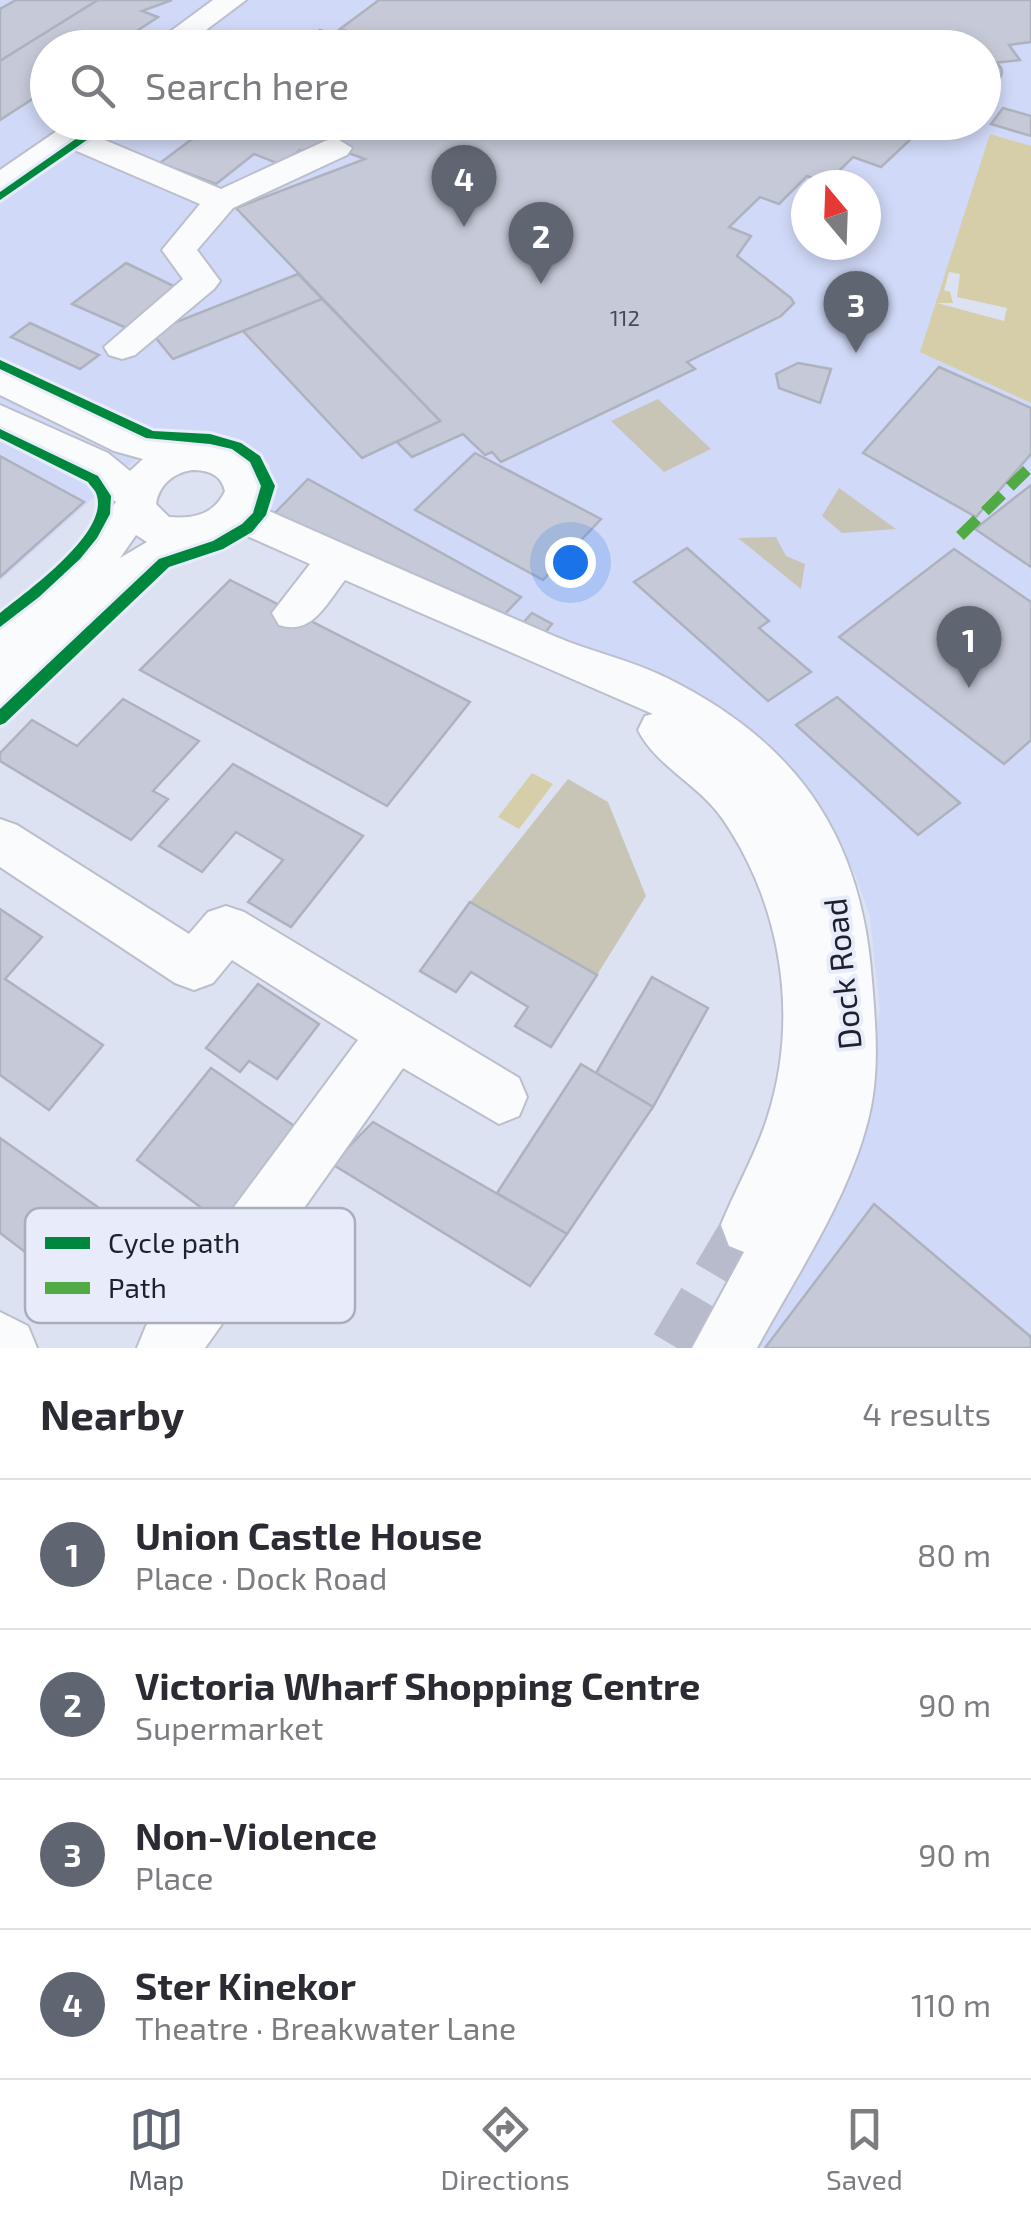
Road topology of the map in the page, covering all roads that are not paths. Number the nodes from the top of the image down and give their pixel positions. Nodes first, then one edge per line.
1 (243, 5) edge
2 (196, 30) edge
3 (219, 30) edge
4 (40, 140) edge
5 (55, 140) edge
6 (95, 140) edge
7 (336, 148) dead end
8 (0, 156) edge
9 (0, 185) edge
10 (221, 200) junction
11 (122, 346) dead end
12 (0, 380) edge
13 (0, 418) edge
14 (189, 457) junction
15 (244, 493) junction
16 (135, 501) junction
17 (200, 532) junction
18 (315, 582) junction
19 (9, 637) edge
20 (0, 698) edge
21 (0, 840) edge
22 (396, 1034) junction
23 (500, 1096) dead end
24 (270, 1208) edge
25 (750, 1225) tunnel mouth
26 (186, 1323) edge
27 (168, 1348) edge
28 (723, 1348) edge

1 - 2 street
1 - 3 street
4 - 8 street
5 - 9 street
6 - 10 street
7 - 10 street
10 - 11 street
12 - 14 street
13 - 16 street
14 - 15 street
14 - 16 street
15 - 17 street
15 - 18 street, Dock Road
16 - 17 street
16 - 19 street
17 - 18 street, Dock Road
17 - 20 street
18 - 25 street, Dock Road
18 - 28 street, Dock Road
21 - 22 street
22 - 23 street
22 - 24 street
26 - 27 street

